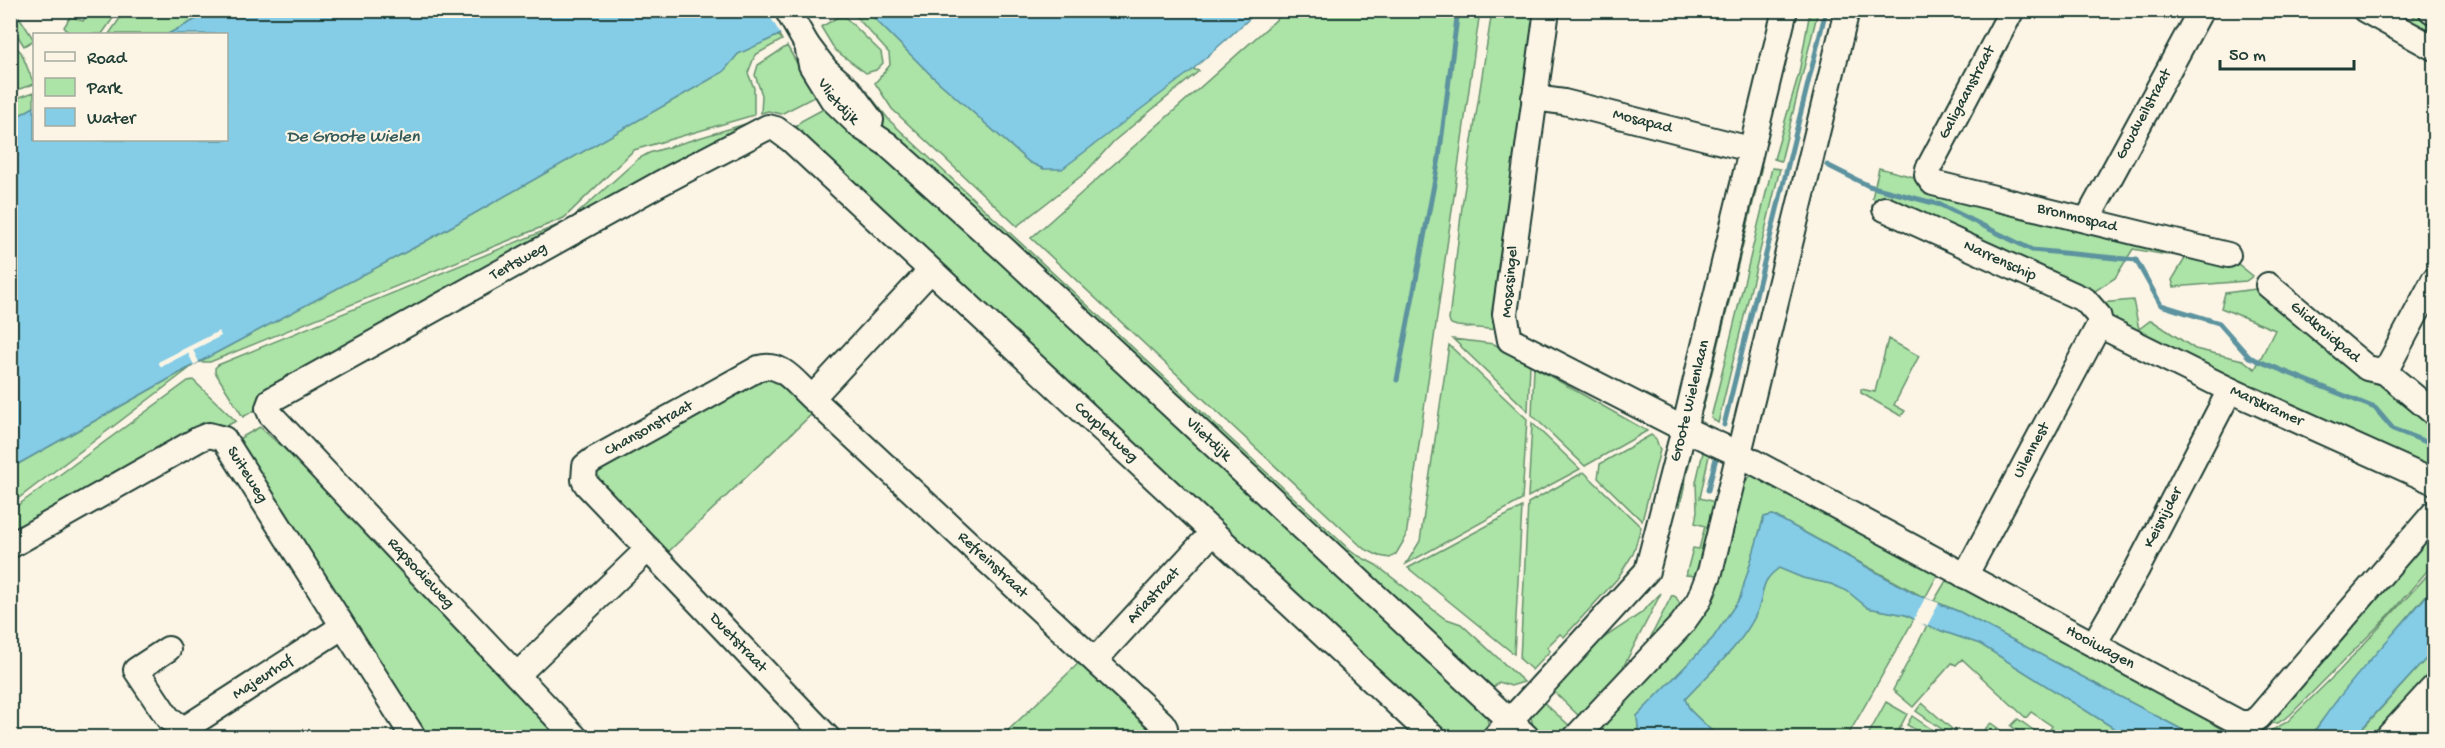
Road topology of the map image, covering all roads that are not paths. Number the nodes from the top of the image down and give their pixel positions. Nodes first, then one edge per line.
1 (787, 10) edge
2 (1547, 10) edge
3 (1785, 10) edge
4 (1847, 10) edge
5 (2012, 10) edge
6 (2201, 10) edge
7 (2365, 10) edge
8 (2434, 48) edge
9 (1534, 98) junction
10 (776, 129) joint
11 (1750, 149) junction
12 (1927, 175) joint
13 (1885, 209) dead end
14 (2087, 220) junction
15 (2228, 255) dead end
16 (930, 271) junction
17 (2434, 280) edge
18 (2268, 285) dead end
19 (2101, 326) junction
20 (2385, 372) junction
21 (2230, 390) junction
22 (812, 398) junction
23 (268, 408) joint
24 (2434, 413) edge
25 (1693, 433) junction
26 (1739, 454) junction
27 (2434, 482) edge
28 (2434, 513) edge
29 (1212, 533) junction
30 (10, 546) edge
31 (648, 549) junction
32 (1965, 576) junction
33 (342, 627) junction
34 (2094, 644) junction
35 (168, 649) dead end
36 (1095, 660) junction
37 (517, 675) junction
38 (2434, 687) edge
39 (2434, 715) edge
40 (1502, 729) edge
41 (187, 734) edge
42 (1166, 737) edge
43 (414, 738) edge
44 (576, 738) edge
45 (828, 738) edge
46 (1434, 738) edge
47 (1528, 738) edge
48 (1575, 738) edge
49 (2387, 738) edge
50 (2413, 738) edge

1 - 40 street, Vlietdijk
2 - 9 street, Mosasingel
3 - 11 street, Groote Wielenlaan
4 - 26 street
5 - 12 street, Galigaanstraat
6 - 14 street, Goudveilstraat
7 - 8 street
9 - 11 street, Mosapad
9 - 25 street, Mosasingel
10 - 16 street, Coupletweg
10 - 23 street, Tertsweg
11 - 25 street, Groote Wielenlaan
12 - 14 street, Bronmospad
13 - 19 street, Narrenschip
14 - 15 street, Bronmospad
16 - 22 street
16 - 29 street, Coupletweg
17 - 20 street
18 - 20 street, Glidkruidpad
19 - 21 street, Marskramer
19 - 32 street, Uilennest
20 - 24 street, Glidkruidpad
21 - 27 street, Marskramer
21 - 34 street, Keisnijder
22 - 31 street, Chansonstraat
22 - 36 street, Refreinstraat
23 - 37 street, Rapsodieweg
25 - 26 street, Hooiwagen
25 - 40 street, Groote Wielenlaan
26 - 32 street, Hooiwagen
26 - 48 street
28 - 34 street, Hooiwagen
29 - 36 street, Ariastraat
29 - 46 street, Coupletweg
30 - 33 street, Suiteweg
31 - 37 street
31 - 45 street, Duetstraat
32 - 34 street, Hooiwagen
33 - 41 street, Majeurhof
33 - 43 street
35 - 41 street
36 - 42 street, Refreinstraat
37 - 44 street, Rapsodieweg
38 - 49 street
39 - 50 street
40 - 47 street, Vlietdijk

